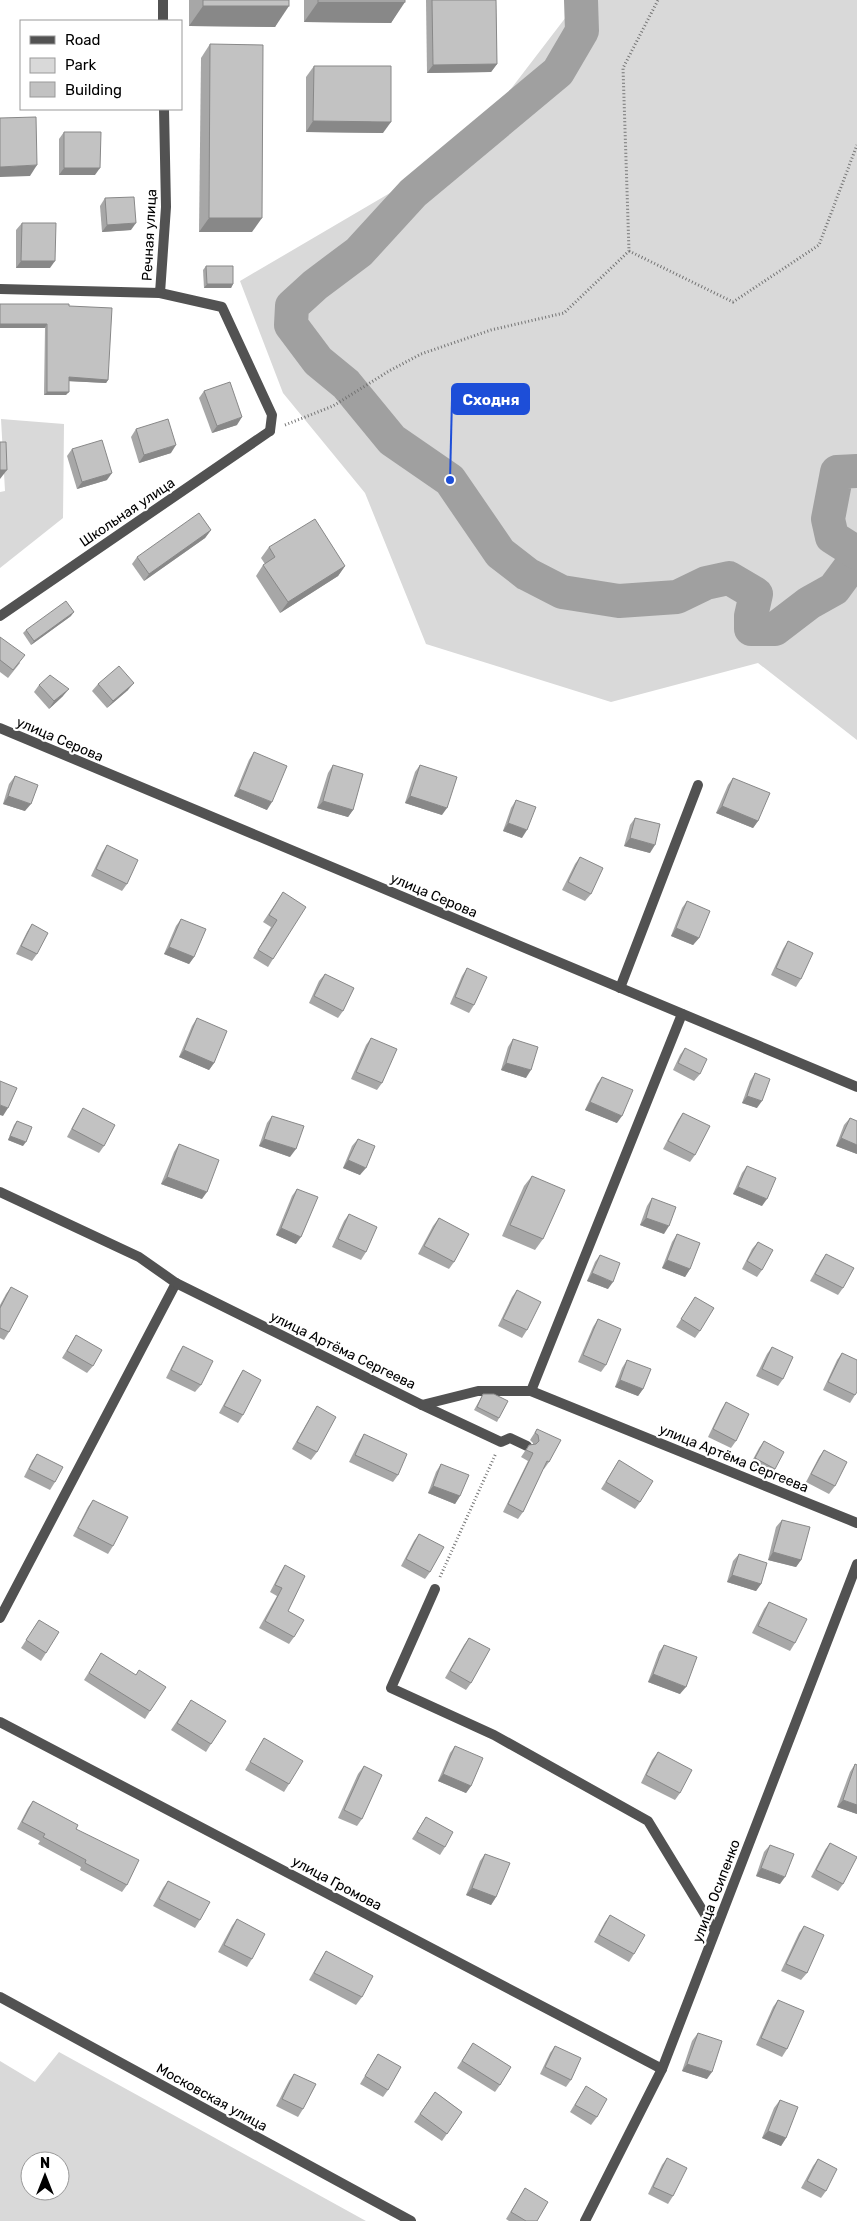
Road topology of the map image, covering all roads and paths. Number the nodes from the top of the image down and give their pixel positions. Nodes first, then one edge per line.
1 (163, 0) edge
2 (658, 0) edge
3 (163, 20) edge
4 (164, 110) edge
5 (857, 145) edge
6 (629, 251) junction
7 (0, 289) edge
8 (160, 293) junction
9 (270, 431) junction
10 (0, 616) edge
11 (0, 728) edge
12 (698, 786) dead end
13 (620, 988) junction
14 (682, 1014) junction
15 (857, 1087) edge
16 (0, 1192) edge
17 (176, 1283) junction
18 (531, 1391) junction
19 (422, 1405) junction
20 (501, 1442) junction
21 (527, 1446) edge
22 (857, 1523) edge
23 (857, 1564) edge
24 (435, 1589) joint
25 (0, 1618) edge
26 (0, 1722) edge
27 (715, 1931) junction
28 (0, 1997) edge
29 (662, 2069) junction
30 (411, 2221) edge
31 (585, 2221) edge

1 - 3 street
2 - 6 path
4 - 8 street, Речная улица
5 - 6 path
6 - 9 path
7 - 8 street, Речная улица
8 - 9 street
9 - 10 street, Школьная улица
11 - 13 street, улица Серова
12 - 13 street
13 - 14 street, улица Серова
14 - 15 street, улица Серова
14 - 18 street
16 - 17 street, улица Артёма Сергеева
17 - 19 street, улица Артёма Сергеева
17 - 25 street
18 - 19 street, улица Артёма Сергеева
18 - 22 street, улица Артёма Сергеева
19 - 20 street
20 - 21 street
20 - 24 path
23 - 27 street, улица Осипенко
24 - 27 street
26 - 29 street, улица Громова
27 - 29 street, улица Осипенко
28 - 30 street, Московская улица
29 - 31 street, улица Осипенко

